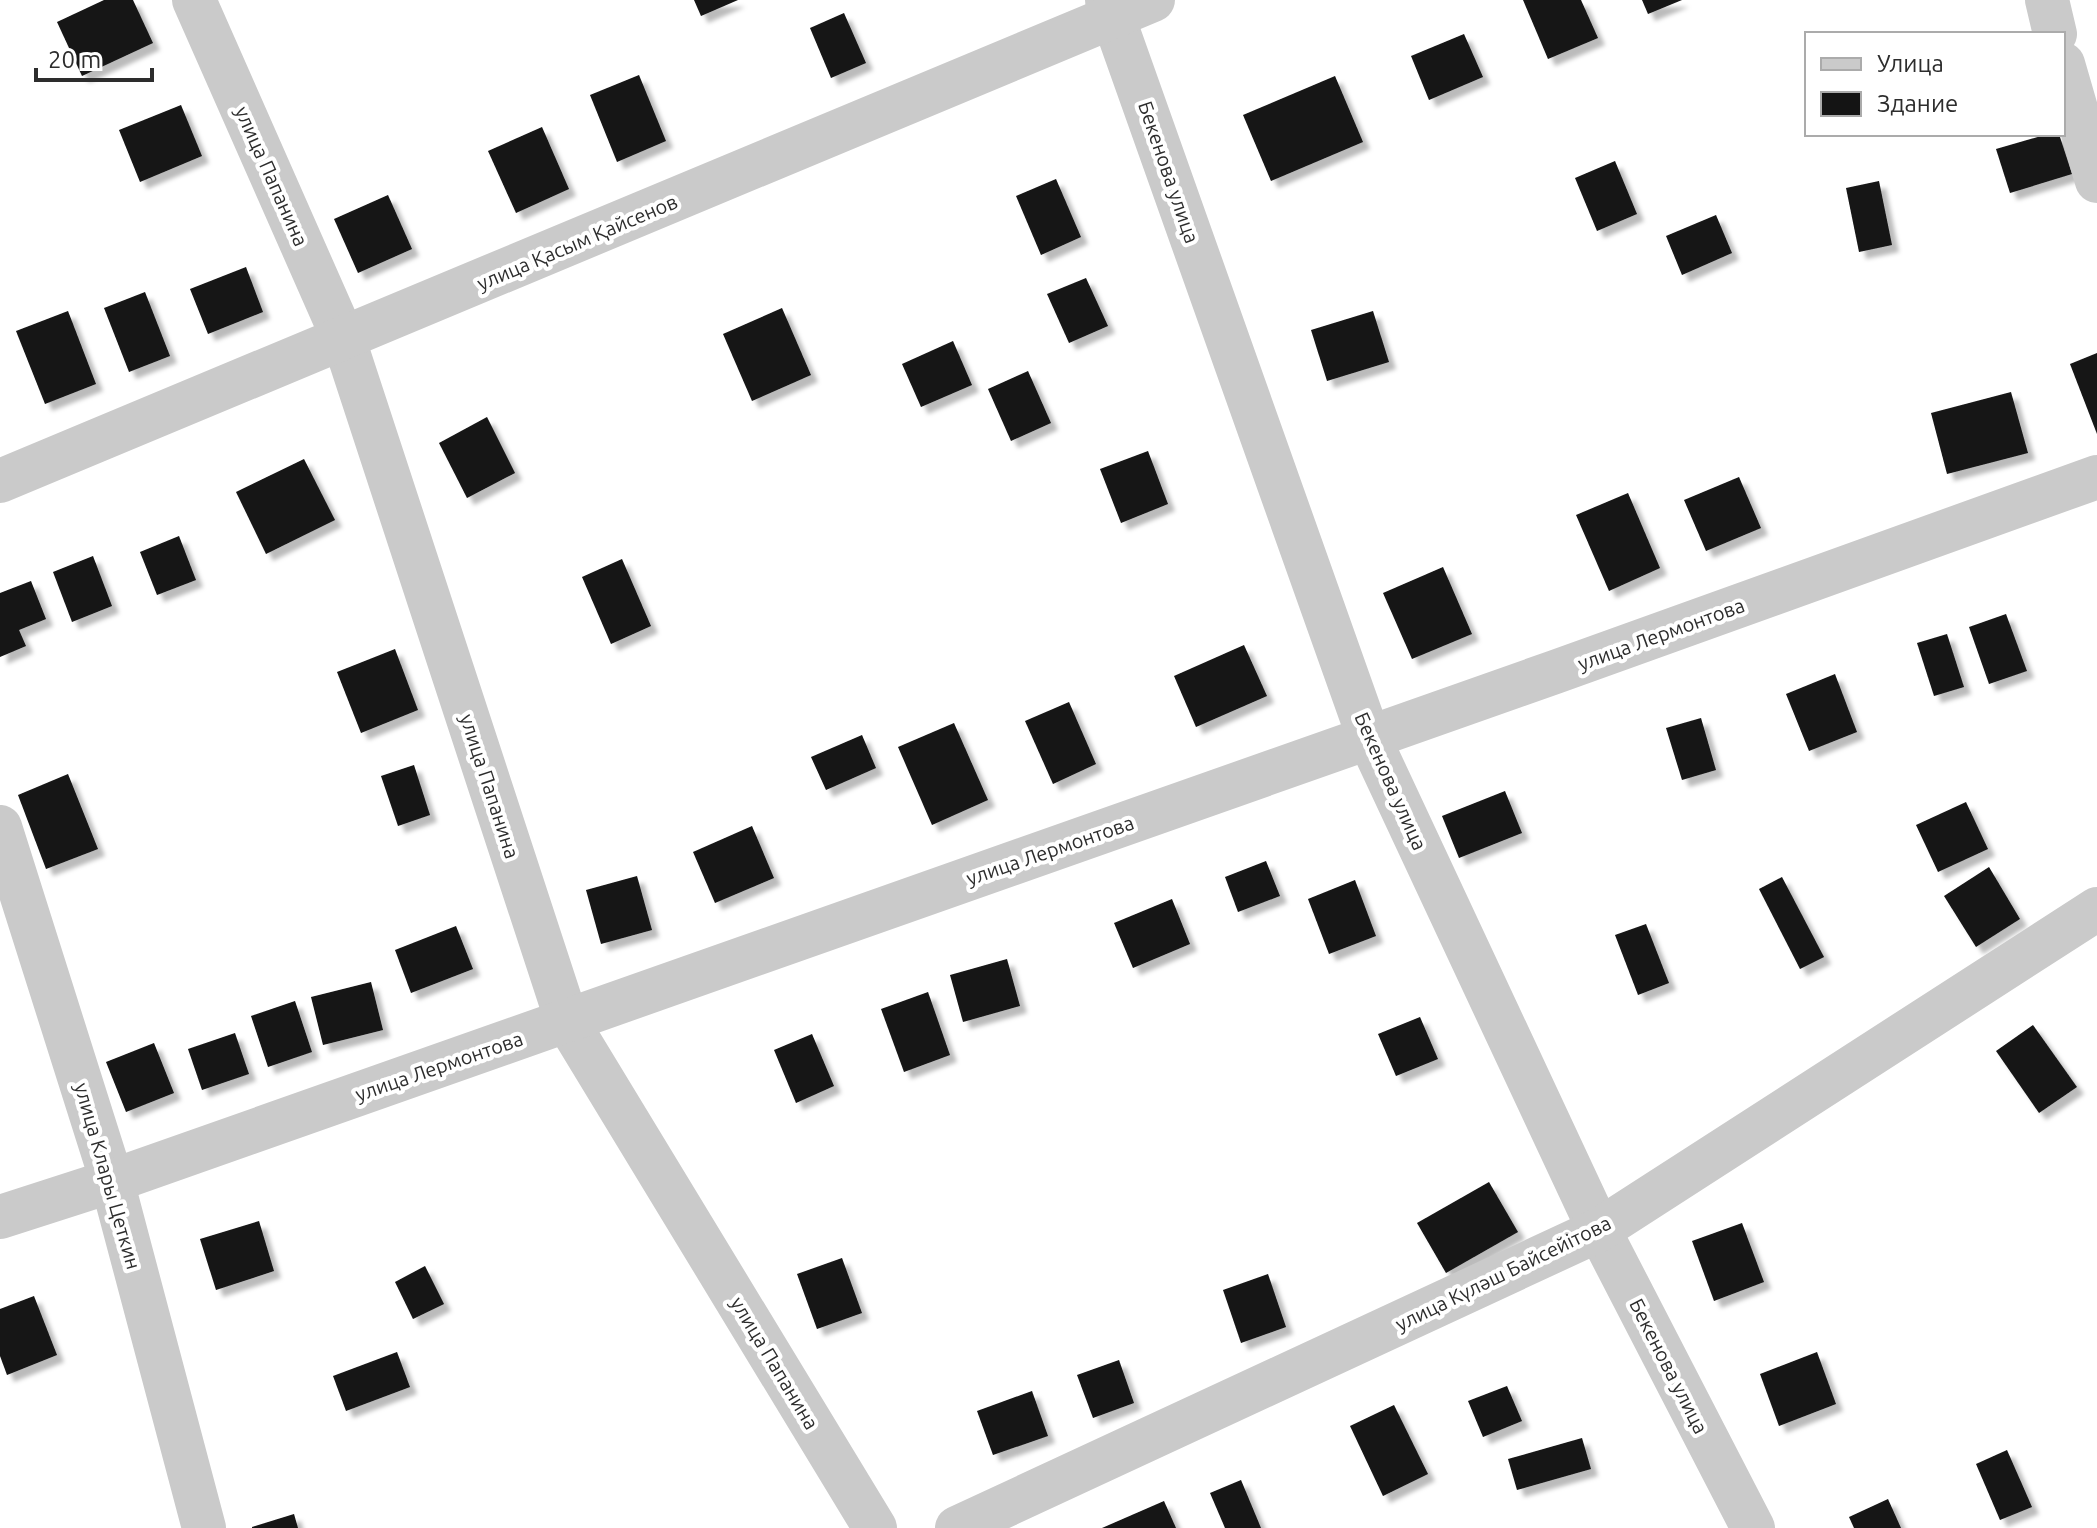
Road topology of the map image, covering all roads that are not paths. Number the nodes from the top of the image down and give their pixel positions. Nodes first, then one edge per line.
1 (194, 0) edge
2 (2047, 0) edge
3 (1125, 5) edge
4 (2055, 32) edge
5 (2065, 71) edge
6 (2097, 181) edge
7 (344, 340) junction
8 (2097, 477) edge
9 (0, 481) edge
10 (1369, 738) junction
11 (0, 827) edge
12 (2097, 909) edge
13 (567, 1021) junction
14 (112, 1181) junction
15 (0, 1217) edge
16 (1599, 1230) junction
17 (204, 1528) edge
18 (875, 1528) edge
19 (957, 1528) edge
20 (1753, 1528) edge

1 - 7 street, улица Папанина
2 - 4 street
3 - 7 street, улица Қасым Қайсенов
3 - 10 street, Бекенова улица
5 - 6 street
7 - 9 street, улица Қасым Қайсенов
7 - 13 street, улица Папанина
8 - 10 street, улица Лермонтова
10 - 13 street, улица Лермонтова
10 - 16 street, Бекенова улица
11 - 14 street, улица Клары Цеткин
12 - 16 street, улица Күләш Байсейітова
13 - 14 street, улица Лермонтова
13 - 18 street, улица Папанина
14 - 15 street, улица Лермонтова
14 - 17 street, улица Клары Цеткин
16 - 19 street, улица Күләш Байсейітова
16 - 20 street, Бекенова улица

